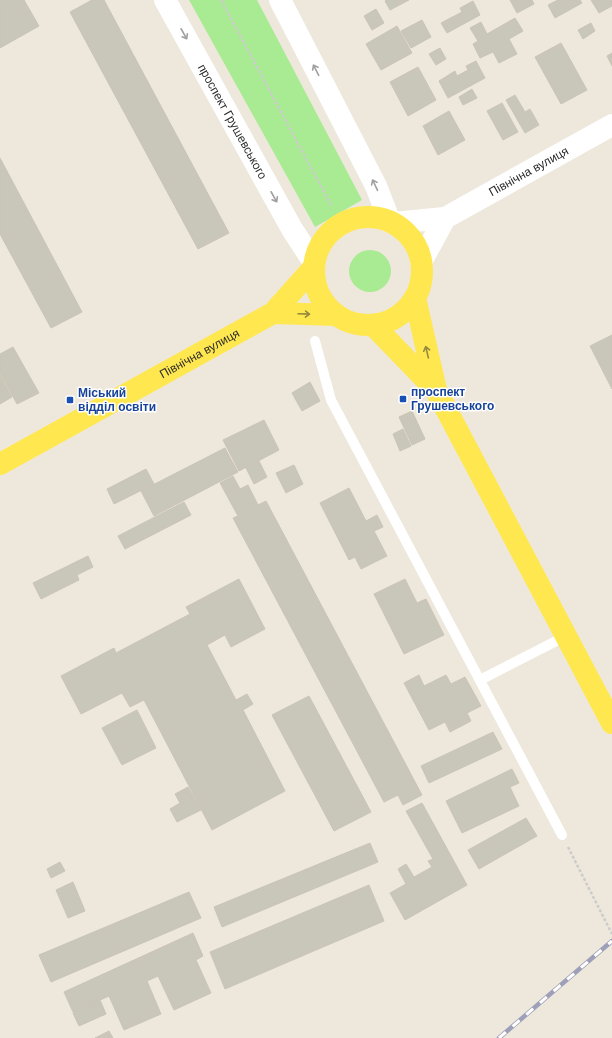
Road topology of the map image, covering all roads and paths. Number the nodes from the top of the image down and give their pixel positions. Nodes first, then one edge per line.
1 (165, 0) edge
2 (222, 0) edge
3 (280, 0) edge
4 (612, 125) edge
5 (331, 205) dead end
6 (445, 218) junction
7 (391, 222) junction
8 (421, 262) junction
9 (314, 265) junction
10 (414, 298) junction
11 (273, 313) junction
12 (336, 315) junction
13 (373, 325) junction
14 (315, 341) dead end
15 (436, 390) junction
16 (0, 464) edge
17 (566, 636) junction
18 (480, 680) junction
19 (612, 723) edge
20 (562, 835) joint
21 (612, 934) edge

1 -> 9 main road, проспект Грушевського
2 - 5 path
7 -> 3 main road
4 - 6 main road, Північна вулиця
6 - 7 main road, Північна вулиця
6 - 8 main road
7 - 8 main road
7 - 9 main road
8 - 10 main road
9 - 11 main road, Північна вулиця
9 - 12 main road
10 - 13 main road
15 -> 10 main road
11 -> 12 main road
11 - 16 main road, Північна вулиця
12 - 13 main road
13 - 15 main road
14 - 18 lane
15 - 17 main road
17 - 18 lane
17 - 19 main road
18 - 20 lane
20 - 21 path

